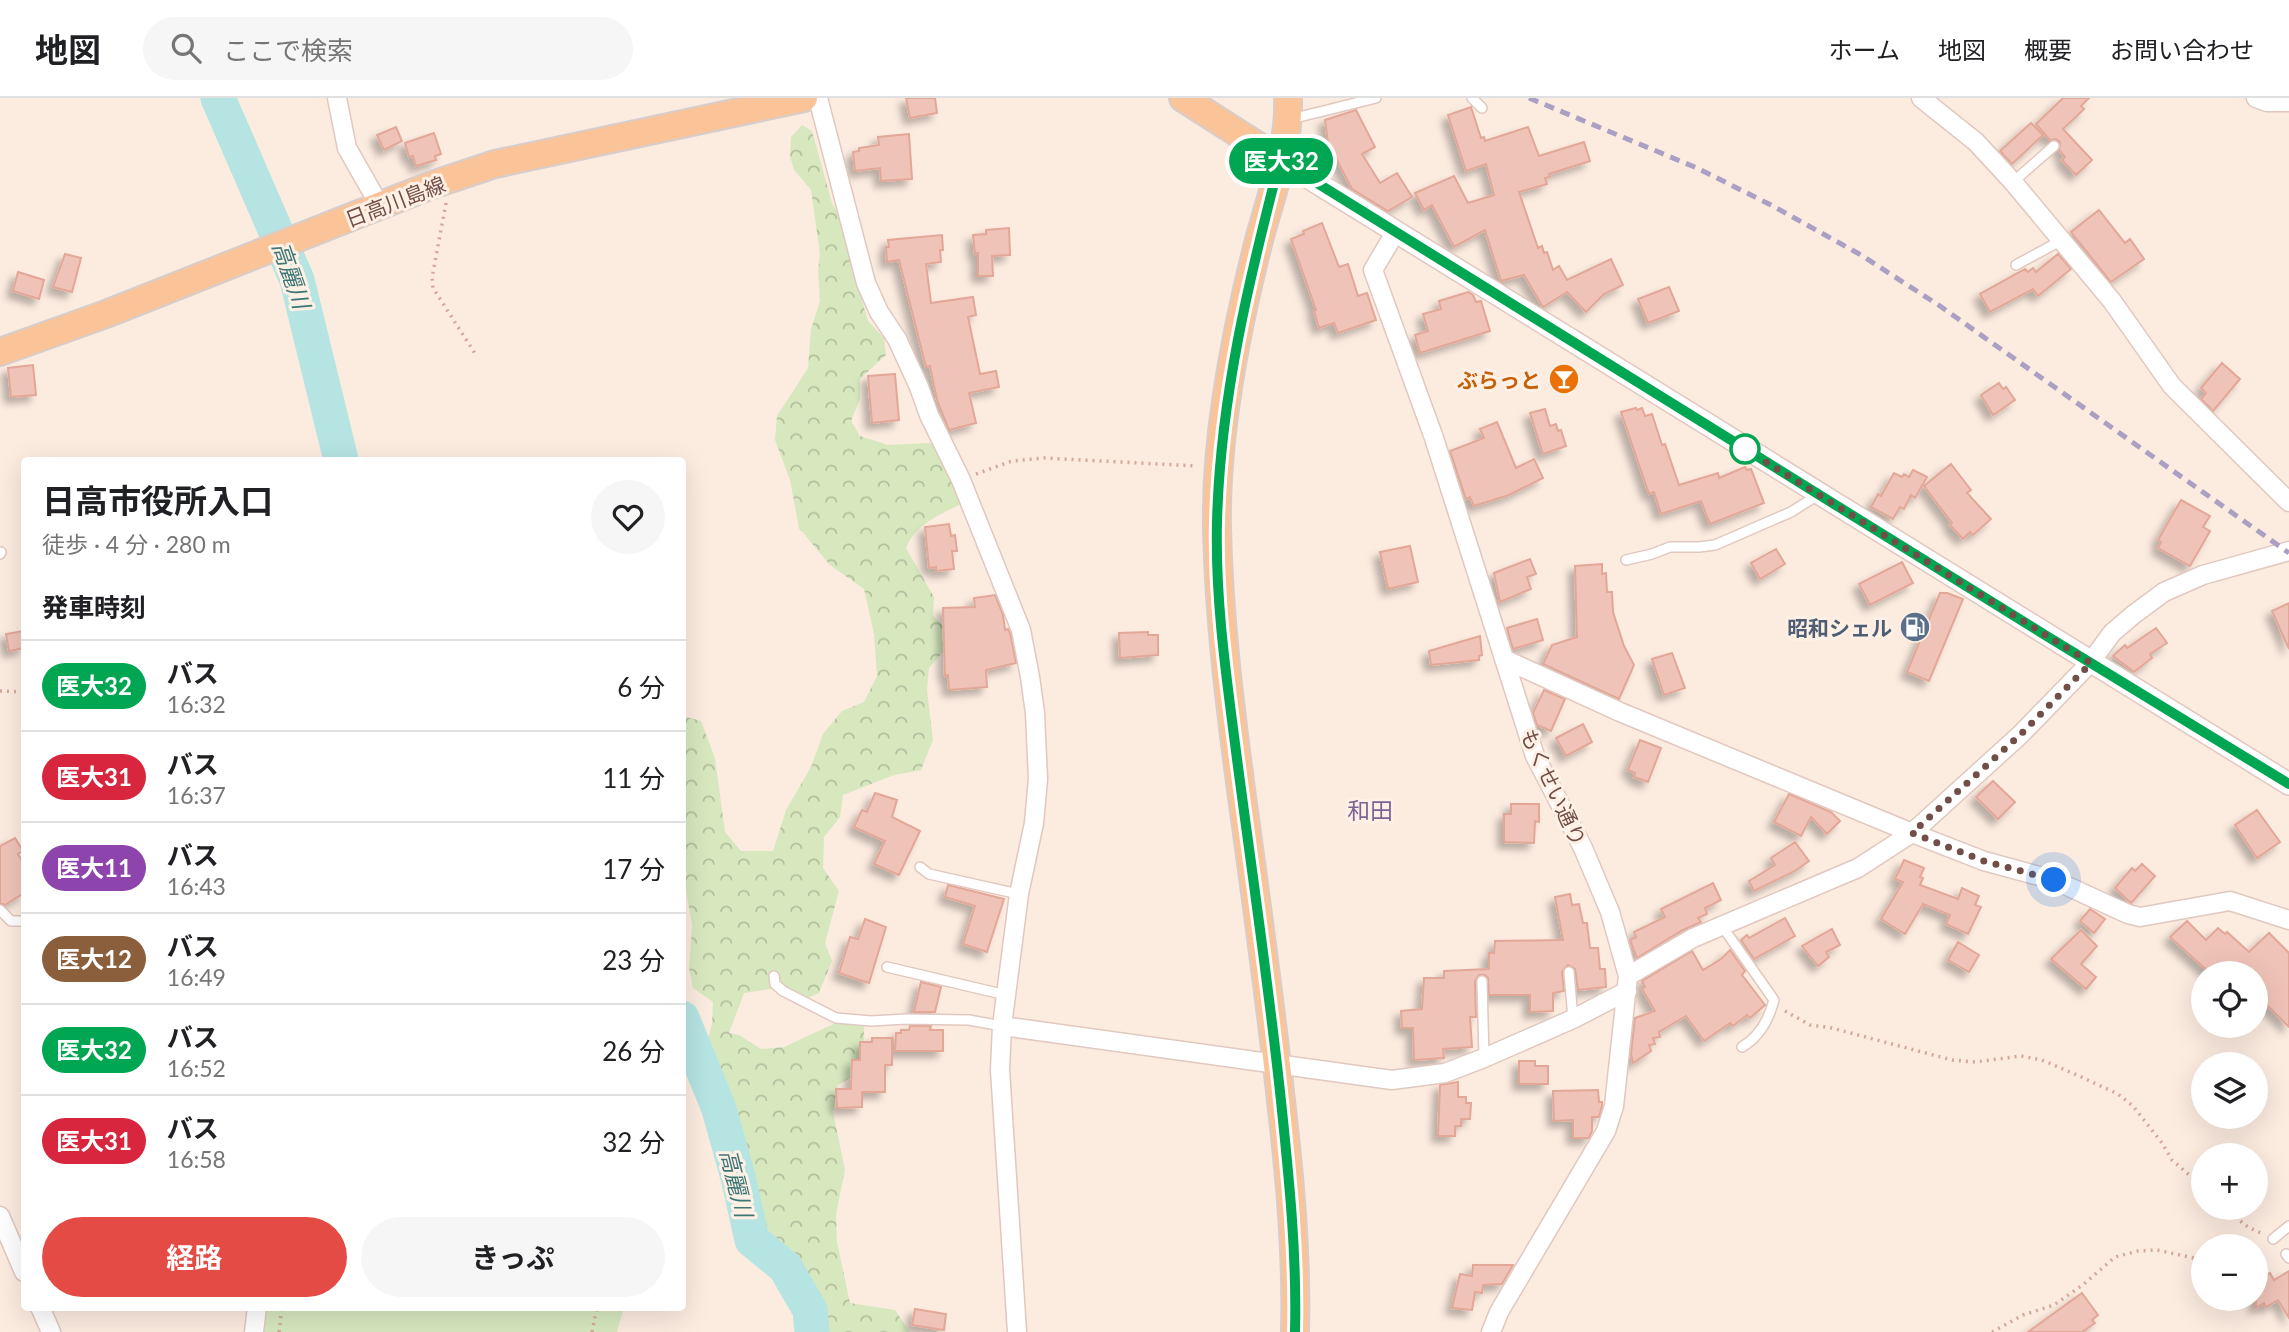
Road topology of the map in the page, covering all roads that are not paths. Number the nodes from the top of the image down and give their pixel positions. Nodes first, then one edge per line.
1 (337, 98) edge
2 (804, 98) edge
3 (818, 98) edge
4 (1183, 98) edge
5 (1376, 98) edge
6 (1472, 98) edge
7 (1922, 98) edge
8 (2256, 98) edge
9 (2289, 102) edge
10 (1289, 108) edge
11 (1482, 108) dead end
12 (2054, 146) dead end
13 (1280, 160) junction
14 (2013, 182) junction
15 (372, 209) junction
16 (1395, 233) junction
17 (2062, 240) junction
18 (2016, 265) dead end
19 (0, 352) edge
20 (1818, 495) junction
21 (2289, 502) edge
22 (2289, 551) edge
23 (1626, 560) dead end
24 (1504, 659) junction
25 (2091, 663) junction
26 (2289, 784) edge
27 (1912, 833) junction
28 (920, 867) dead end
29 (1019, 894) junction
30 (0, 910) edge
31 (2289, 920) edge
32 (21, 921) edge
33 (1722, 926) junction
34 (887, 967) dead end
35 (1569, 972) dead end
36 (774, 976) dead end
37 (1482, 982) dead end
38 (1628, 983) junction
39 (1006, 995) junction
40 (1573, 1020) junction
41 (1002, 1026) junction
42 (1742, 1047) dead end
43 (1485, 1058) junction
44 (1277, 1065) junction
45 (0, 1216) edge
46 (2289, 1226) edge
47 (2273, 1239) road end
48 (21, 1265) edge
49 (42, 1311) edge
50 (257, 1311) edge
51 (51, 1332) edge
52 (254, 1332) edge
53 (1017, 1332) edge
54 (1295, 1332) edge
55 (1491, 1332) edge

1 - 15 street
2 - 15 main road, 日高川島線
3 - 29 street
4 - 13 main road
5 - 10 lane
6 - 11 lane
7 - 14 street
8 - 9 street
10 - 13 main road
12 - 14 lane
13 - 16 street
13 - 44 main road
14 - 17 street
15 - 19 main road, 日高川島線
16 - 20 street
16 - 24 street, もくせい通り
17 - 18 lane
17 - 21 street
20 - 23 lane
20 - 25 street
22 - 25 street
24 - 27 street
24 - 38 street, もくせい通り
25 - 26 street
25 - 27 street
27 - 31 street
27 - 33 street
28 - 29 lane
29 - 39 street
30 - 32 lane
33 - 38 street
33 - 42 lane
34 - 39 lane
35 - 40 lane
36 - 41 lane
37 - 43 lane
38 - 40 street
38 - 55 street, もくせい通り
39 - 41 street
40 - 43 street
41 - 44 street
41 - 53 street
43 - 44 street
44 - 54 main road
45 - 48 street
46 - 47 lane
49 - 51 street
50 - 52 street

